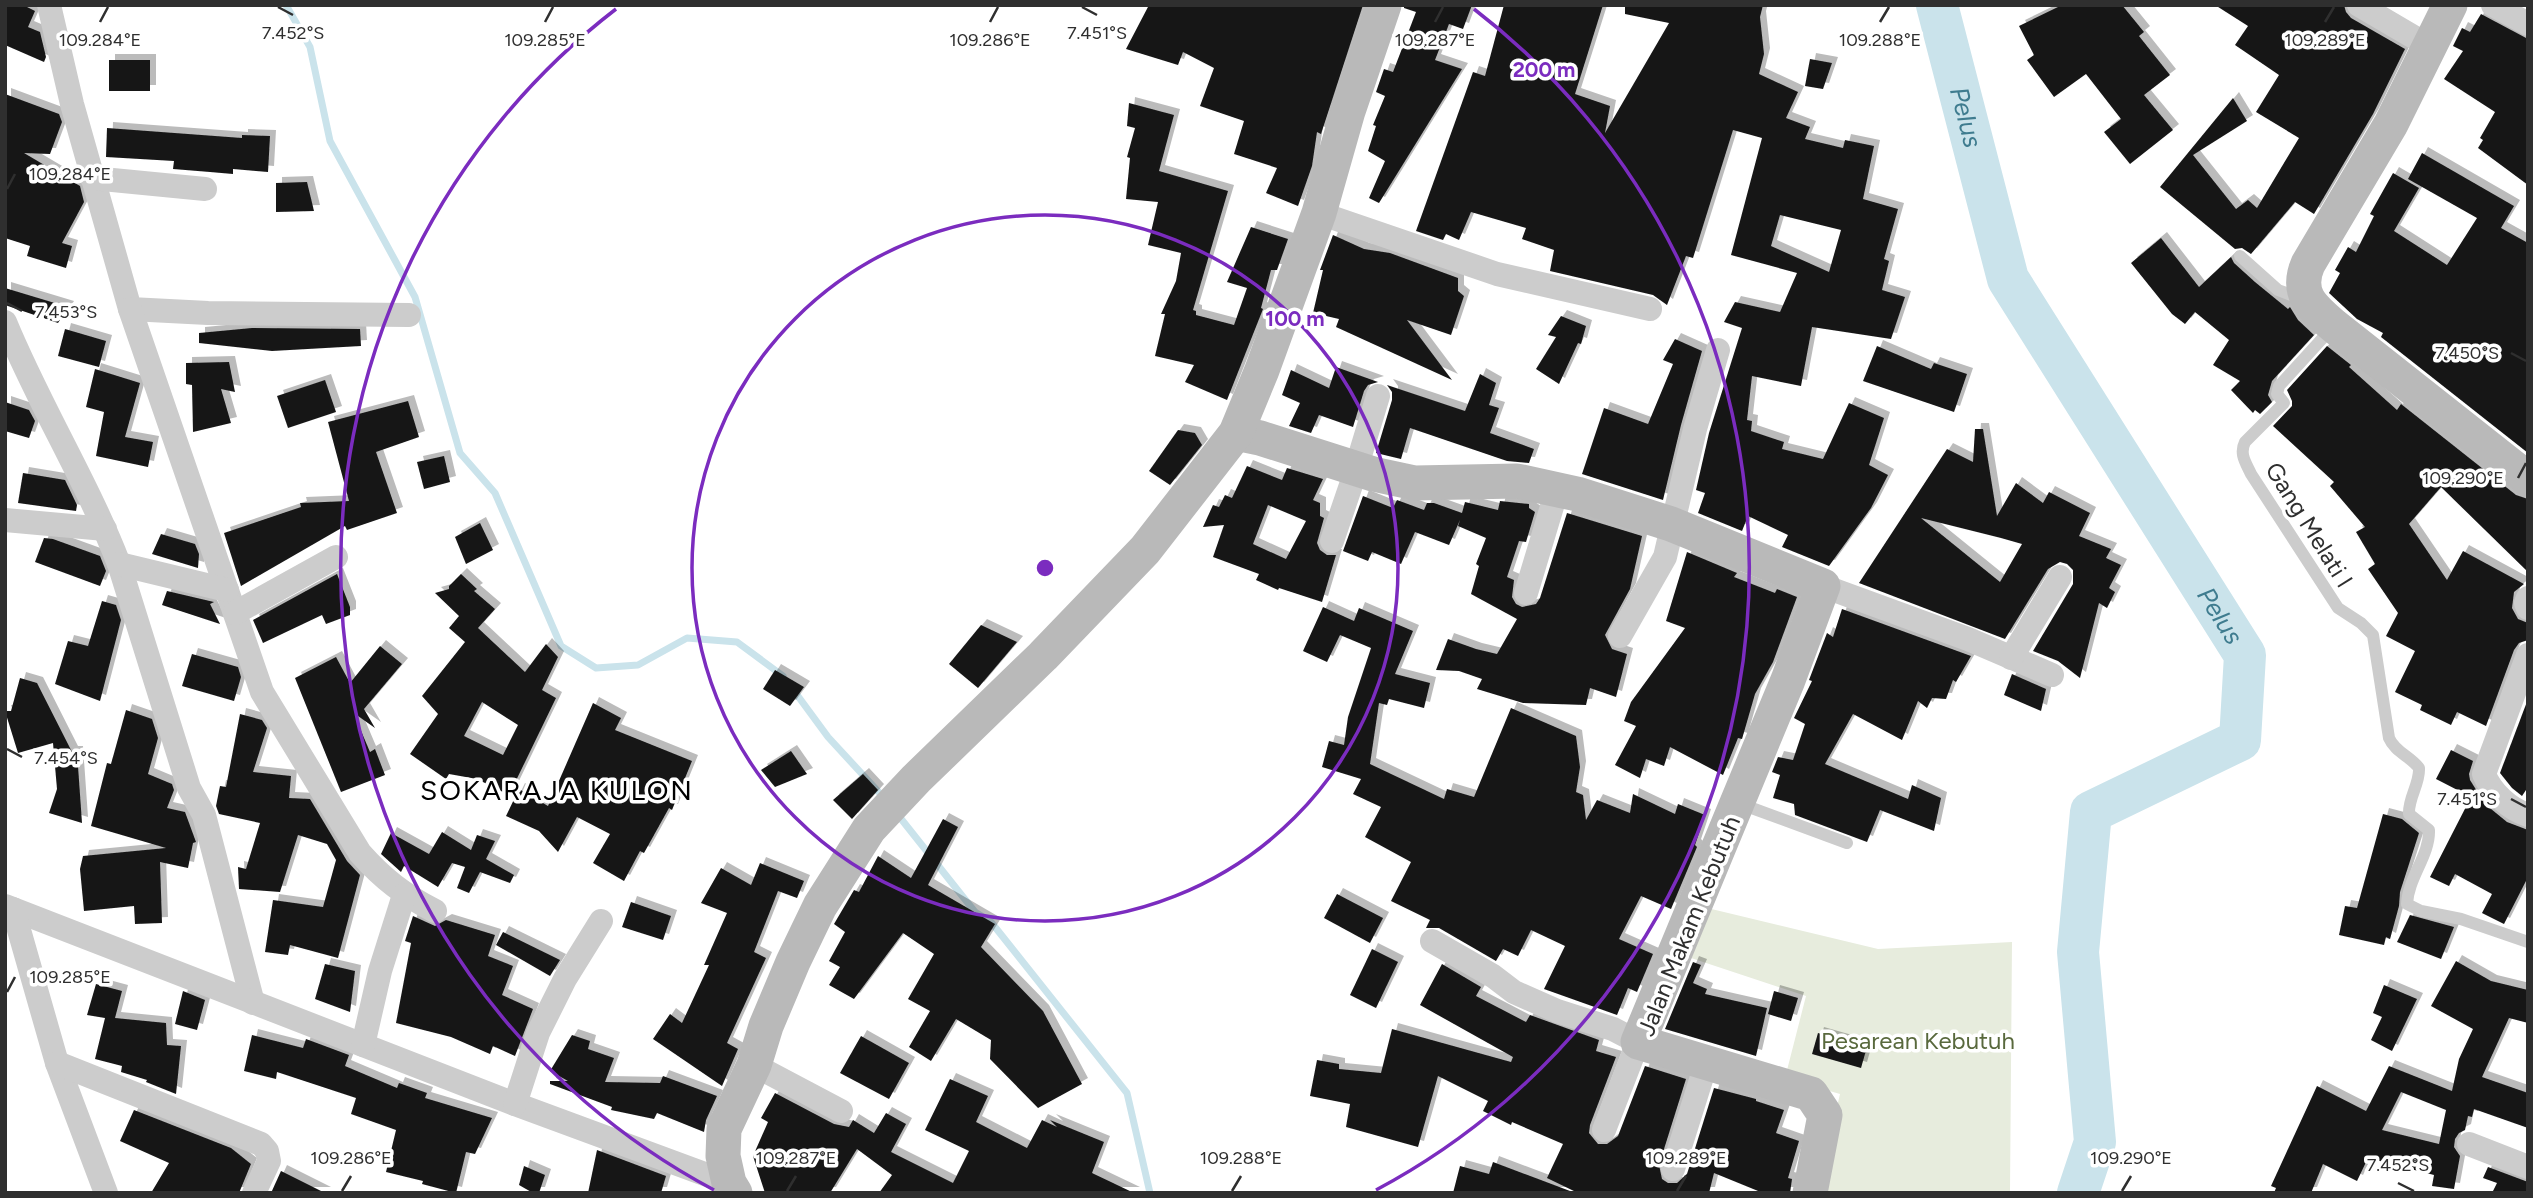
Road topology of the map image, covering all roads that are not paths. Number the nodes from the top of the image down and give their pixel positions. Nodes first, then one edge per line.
1 (49, 5) edge
2 (1384, 5) edge
3 (2359, 5) edge
4 (2450, 5) edge
5 (2493, 5) edge
6 (2528, 24) edge
7 (2430, 46) junction
8 (92, 178) junction
9 (205, 189) dead end
10 (1319, 213) junction
11 (2240, 256) dead end
12 (2306, 300) junction
13 (130, 309) junction
14 (1650, 309) dead end
15 (409, 315) dead end
16 (5, 322) edge
17 (2334, 326) junction
18 (1718, 350) dead end
19 (1378, 396) dead end
20 (1236, 433) junction
21 (1355, 468) junction
22 (2528, 479) edge
23 (1557, 490) junction
24 (5, 520) edge
25 (1671, 524) junction
26 (105, 529) junction
27 (1332, 541) dead end
28 (336, 557) dead end
29 (119, 564) junction
30 (2060, 577) dead end
31 (1823, 586) junction
32 (1526, 593) dead end
33 (2528, 598) edge
34 (231, 601) junction
35 (2528, 608) edge
36 (1620, 636) dead end
37 (2528, 655) edge
38 (2011, 658) junction
39 (2052, 675) dead end
40 (1738, 803) junction
41 (2528, 815) edge
42 (1847, 843) dead end
43 (404, 895) junction
44 (9, 908) edge
45 (435, 911) dead end
46 (601, 920) dead end
47 (1432, 942) dead end
48 (2528, 942) edge
49 (253, 1003) junction
50 (1638, 1042) junction
51 (363, 1045) junction
52 (57, 1063) junction
53 (1706, 1064) junction
54 (754, 1065) junction
55 (515, 1104) junction
56 (841, 1111) dead end
57 (1604, 1130) dead end
58 (2469, 1144) dead end
59 (2528, 1167) edge
60 (1673, 1169) dead end
61 (732, 1188) edge
62 (106, 1193) edge
63 (254, 1193) edge
64 (1810, 1193) edge

1 - 8 street
2 - 10 street
3 - 7 street
4 - 7 street
5 - 6 street
7 - 12 street
8 - 9 street
8 - 13 street
10 - 14 street
10 - 20 street
11 - 12 lane
12 - 17 street
13 - 15 street
13 - 34 street
16 - 26 street
17 - 22 street
17 - 48 lane, Gang Melati I
18 - 25 street
19 - 21 street
20 - 21 street
20 - 54 street
21 - 23 street
21 - 27 street
23 - 25 street
23 - 32 street
24 - 26 street
25 - 31 street
25 - 36 street
26 - 29 street
28 - 34 street
29 - 34 street
29 - 49 street
30 - 38 street
31 - 38 street
31 - 40 street, Jalan Makam Kebutuh
33 - 35 street
34 - 43 street
37 - 41 street
38 - 39 street
40 - 42 lane
40 - 50 street, Jalan Makam Kebutuh
43 - 45 street
43 - 51 street
44 - 49 street
44 - 52 street
46 - 55 street
47 - 50 street
49 - 51 street
50 - 53 street, Jalan Makam Kebutuh
50 - 57 street
51 - 55 street
52 - 62 street
52 - 63 street
53 - 60 street
53 - 64 street, Jalan Makam Kebutuh
54 - 56 street
54 - 61 street
55 - 61 street
58 - 59 street

